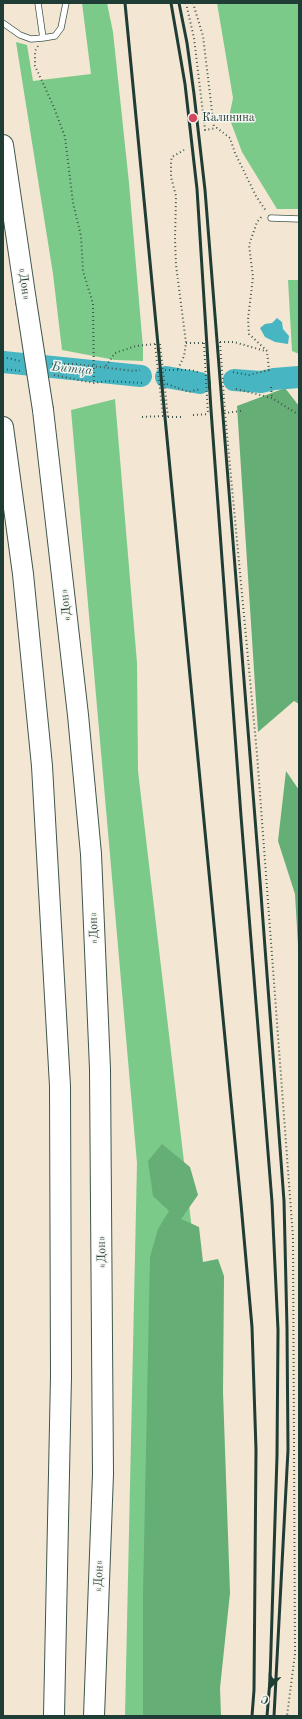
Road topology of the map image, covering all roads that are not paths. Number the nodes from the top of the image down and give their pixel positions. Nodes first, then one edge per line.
1 (38, 3) edge
2 (66, 3) edge
3 (3, 23) edge
4 (43, 38) junction
5 (3, 145) edge
6 (271, 218) road end
7 (299, 219) edge
8 (3, 427) edge
9 (54, 1716) edge
10 (94, 1716) edge

1 - 4 lane
2 - 4 lane
3 - 4 lane
5 - 10 highway, «Дон», bridge
6 - 7 lane
8 - 9 highway

